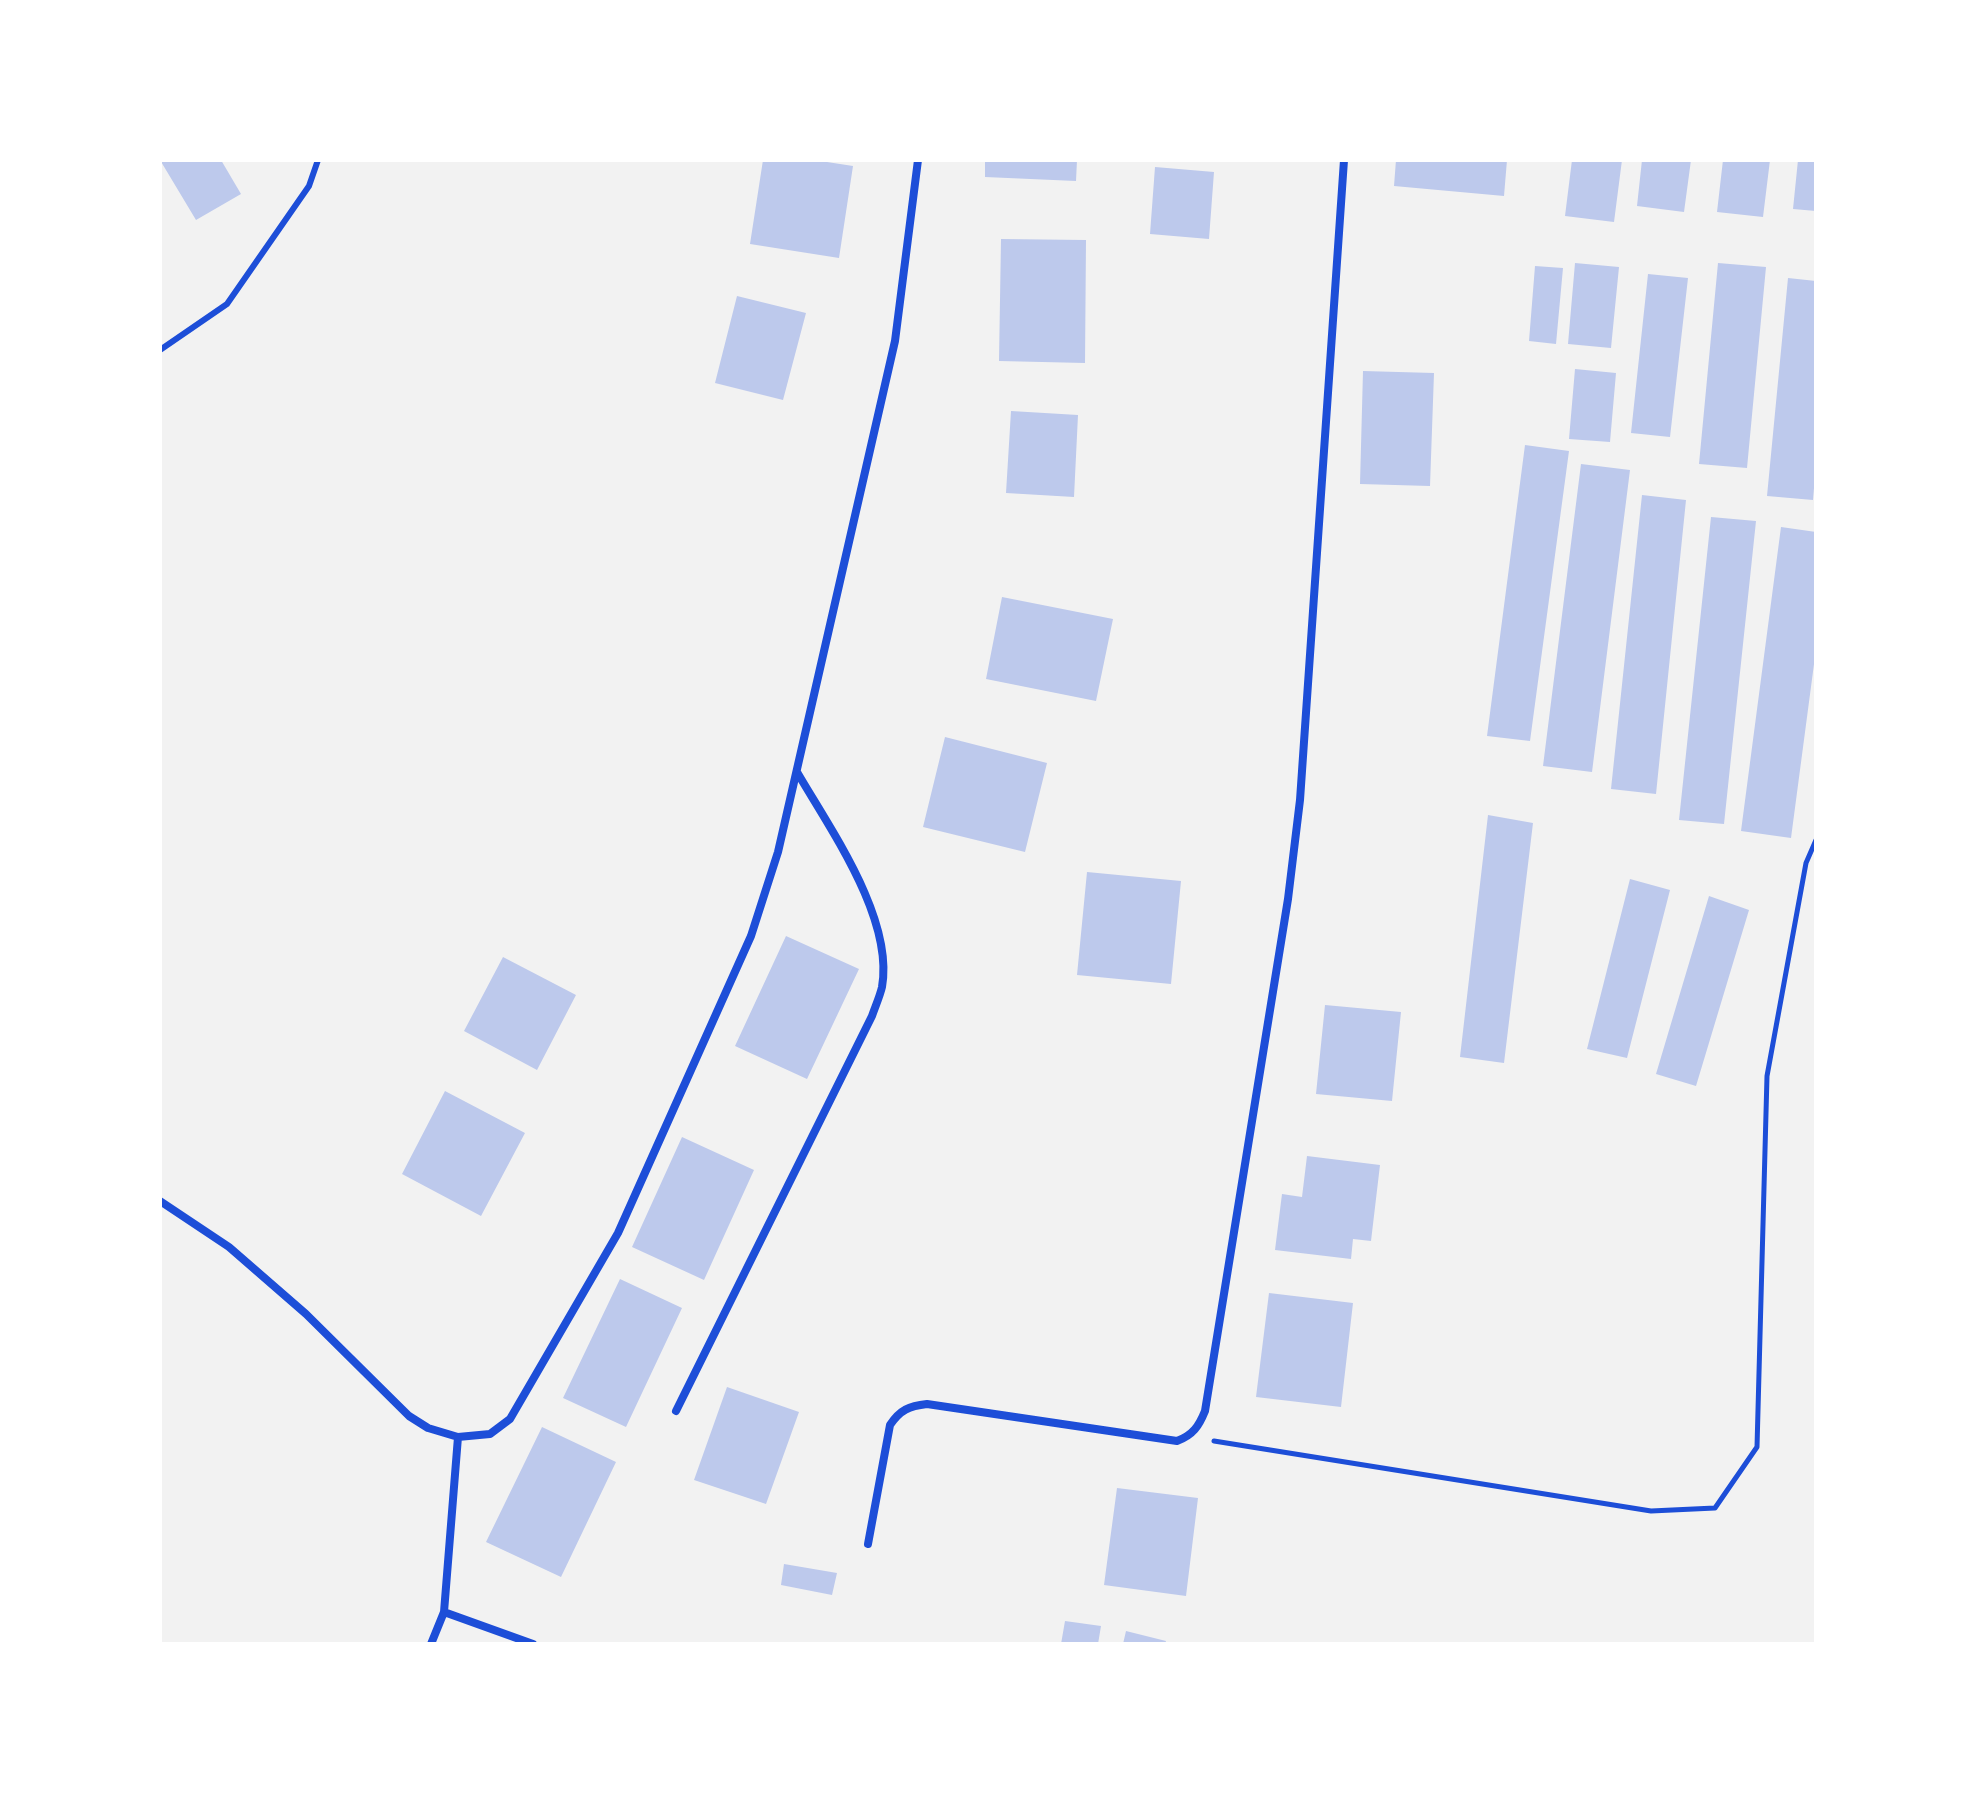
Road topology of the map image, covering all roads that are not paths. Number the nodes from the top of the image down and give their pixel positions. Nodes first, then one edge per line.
1 (318, 160) edge
2 (918, 160) edge
3 (1344, 160) edge
4 (160, 350) edge
5 (797, 771) junction
6 (160, 1201) edge
7 (676, 1411) dead end
8 (458, 1437) junction
9 (868, 1544) dead end
10 (444, 1612) junction
11 (431, 1644) edge
12 (533, 1644) edge

1 - 4 lane
2 - 5 street
3 - 9 street
5 - 7 street
5 - 8 street
6 - 8 street
8 - 10 street
10 - 11 street
10 - 12 street

